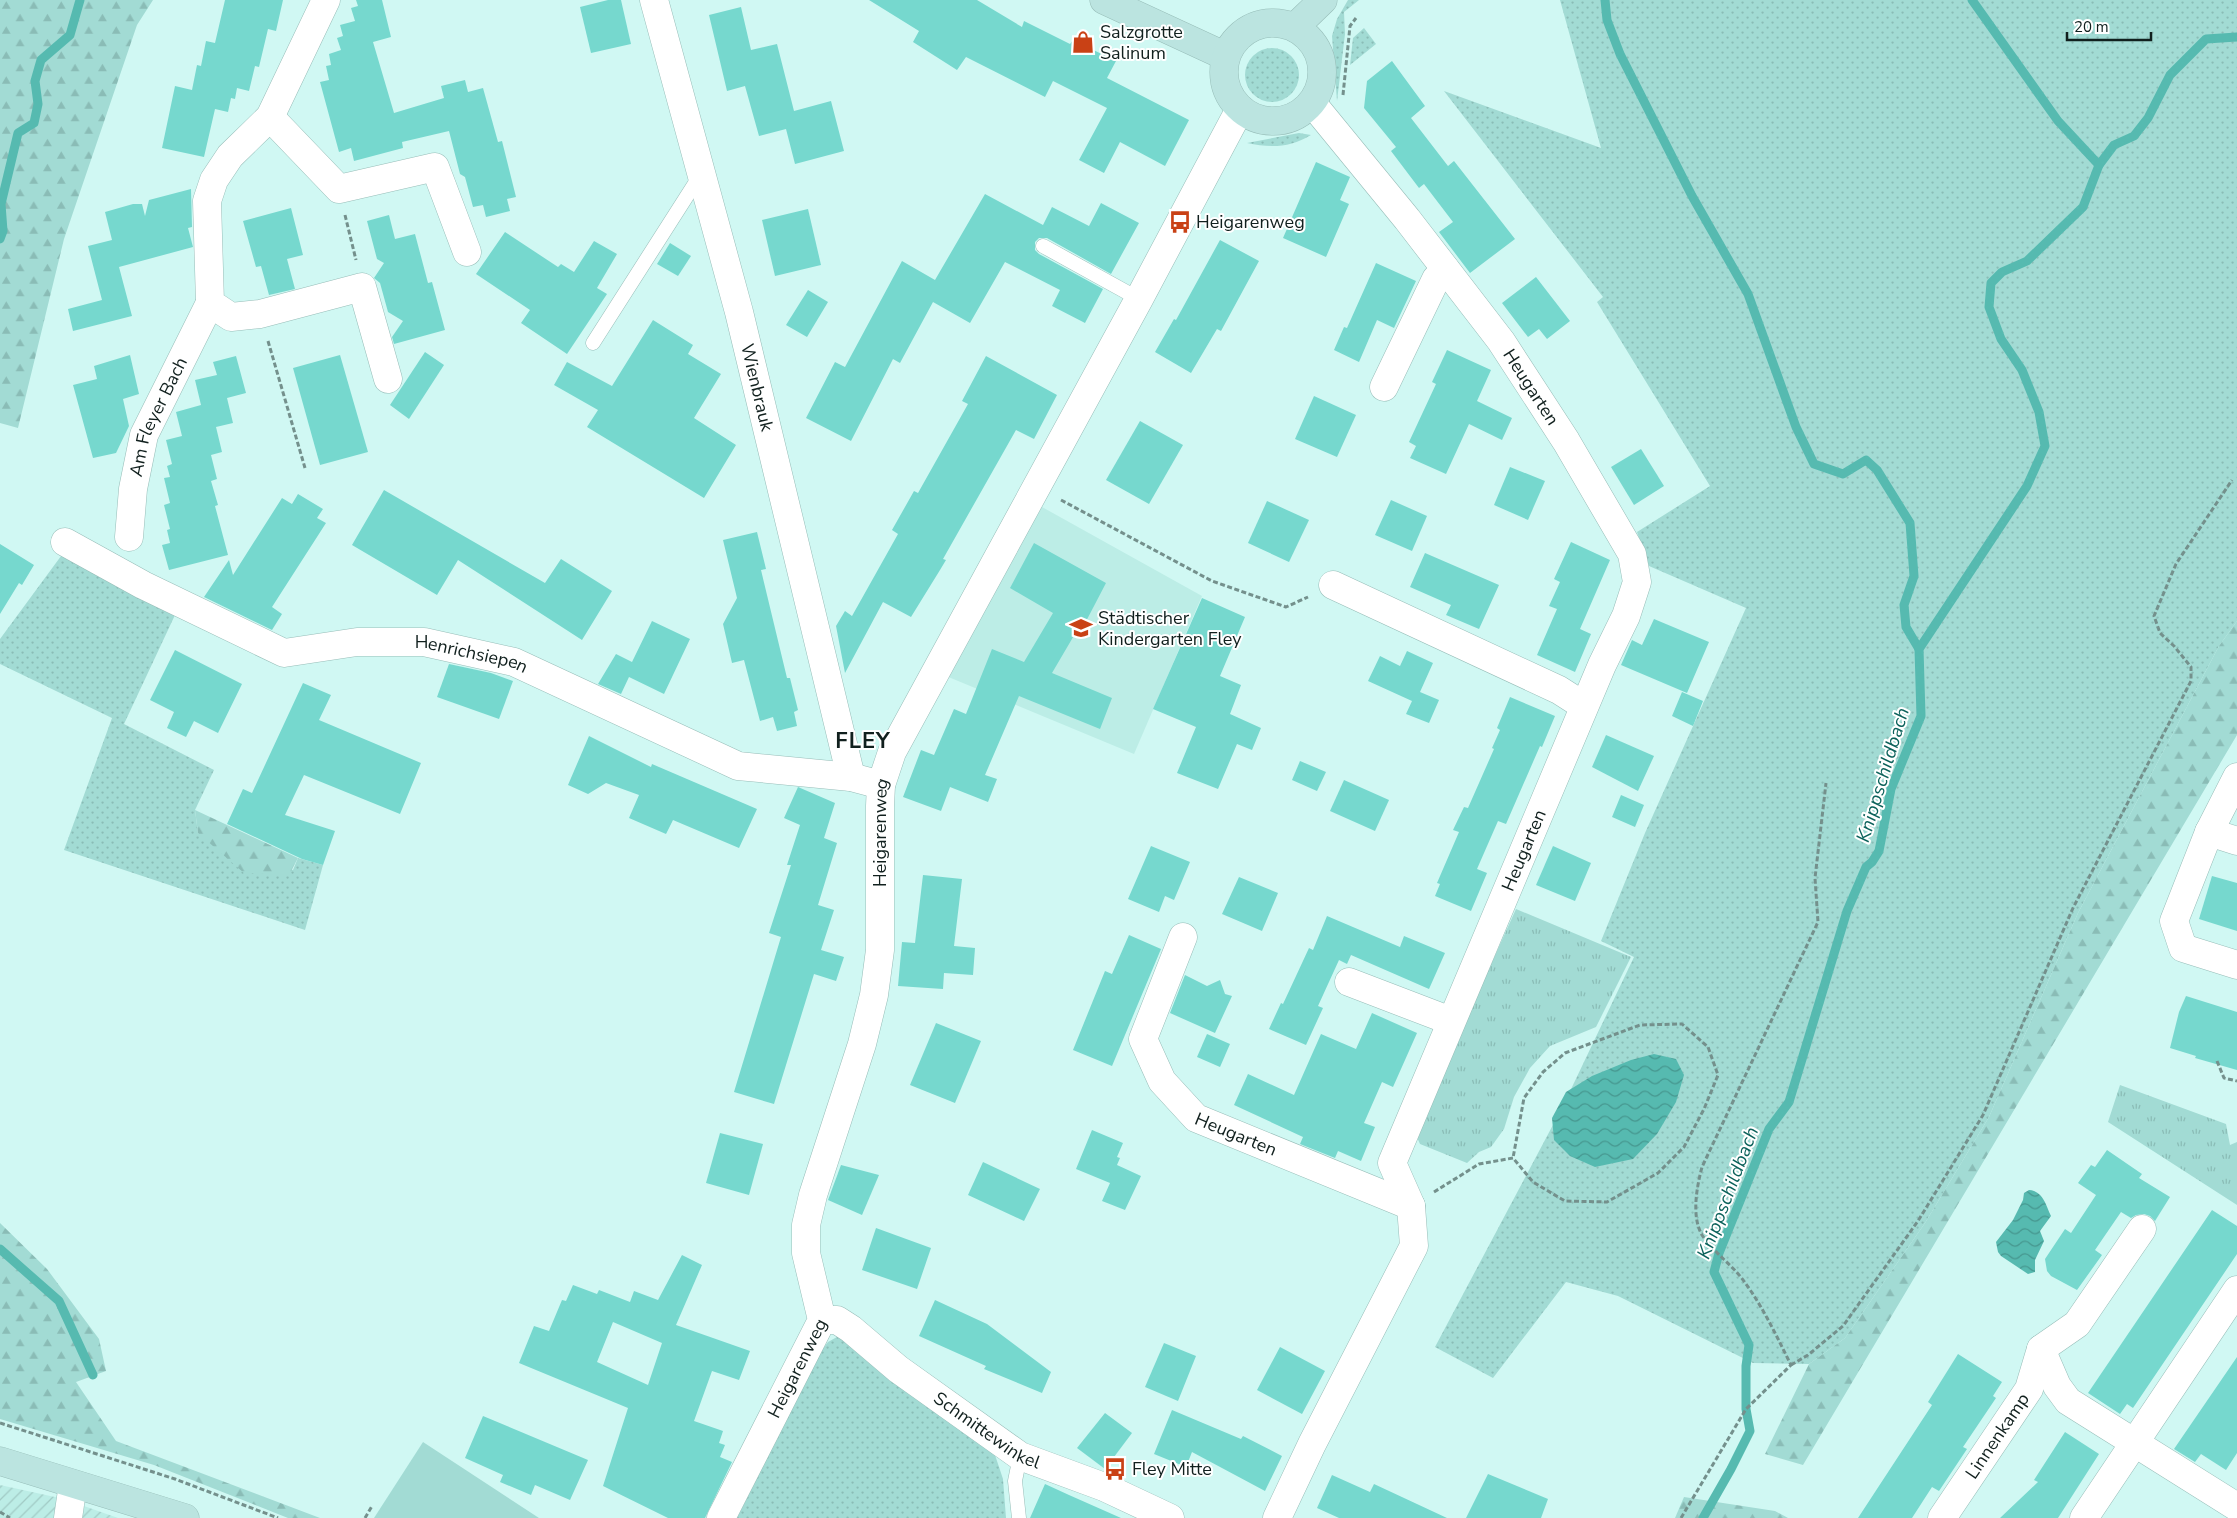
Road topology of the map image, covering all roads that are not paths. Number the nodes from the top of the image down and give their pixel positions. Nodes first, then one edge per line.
1 (326, 0) edge
2 (654, 0) edge
3 (1104, 0) edge
4 (1323, 0) edge
5 (1295, 27) junction
6 (1225, 56) junction
7 (1240, 109) junction
8 (1320, 112) junction
9 (270, 116) junction
10 (701, 174) junction
11 (1043, 246) dead end
12 (467, 252) dead end
13 (1445, 269) junction
14 (1139, 299) junction
15 (210, 303) junction
16 (593, 343) dead end
17 (388, 379) dead end
18 (1384, 387) dead end
19 (129, 537) dead end
20 (65, 542) dead end
21 (1333, 585) road end
22 (1584, 706) junction
23 (2237, 777) edge
24 (851, 778) junction
25 (882, 785) junction
26 (2209, 832) junction
27 (2237, 841) edge
28 (1183, 938) dead end
29 (2237, 965) edge
30 (1349, 982) dead end
31 (1451, 1021) junction
32 (1411, 1206) junction
33 (2142, 1229) dead end
34 (2237, 1290) edge
35 (822, 1320) junction
36 (2041, 1349) junction
37 (2136, 1443) junction
38 (1020, 1456) junction
39 (0, 1461) edge
40 (73, 1484) junction
41 (2233, 1504) edge
42 (68, 1518) edge
43 (185, 1518) edge
44 (722, 1518) edge
45 (1018, 1518) edge
46 (1170, 1518) edge
47 (1278, 1518) edge
48 (1942, 1518) edge
49 (2084, 1518) edge

1 - 9 street, Am Fleyer Bach
2 - 10 street, Wienbrauk
3 - 6 street
4 - 5 street
5 - 6 street
5 - 8 street
6 - 7 street
7 - 8 street
7 - 14 street, Heigarenweg
8 - 13 street, Heugarten
9 - 12 street
9 - 15 street, Am Fleyer Bach
10 - 16 lane
10 - 24 street, Wienbrauk
11 - 14 lane
13 - 18 street
13 - 22 street, Heugarten
14 - 25 street, Heigarenweg
15 - 17 street
15 - 19 street, Am Fleyer Bach
20 - 24 street, Henrichsiepen
21 - 22 street
22 - 31 street, Heugarten
23 - 26 street
24 - 25 street, Henrichsiepen
25 - 35 street, Heigarenweg
26 - 27 street
26 - 29 street
28 - 32 street, Heugarten
30 - 31 street
31 - 32 street, Heugarten
32 - 47 street, Heugarten
33 - 36 street
34 - 37 street
35 - 38 street, Schmittewinkel
35 - 44 street, Heigarenweg
36 - 37 street
36 - 48 street, Linnenkamp
37 - 41 street
37 - 49 street
38 - 45 lane
38 - 46 street, Schmittewinkel
39 - 40 street
40 - 42 street
40 - 43 street

